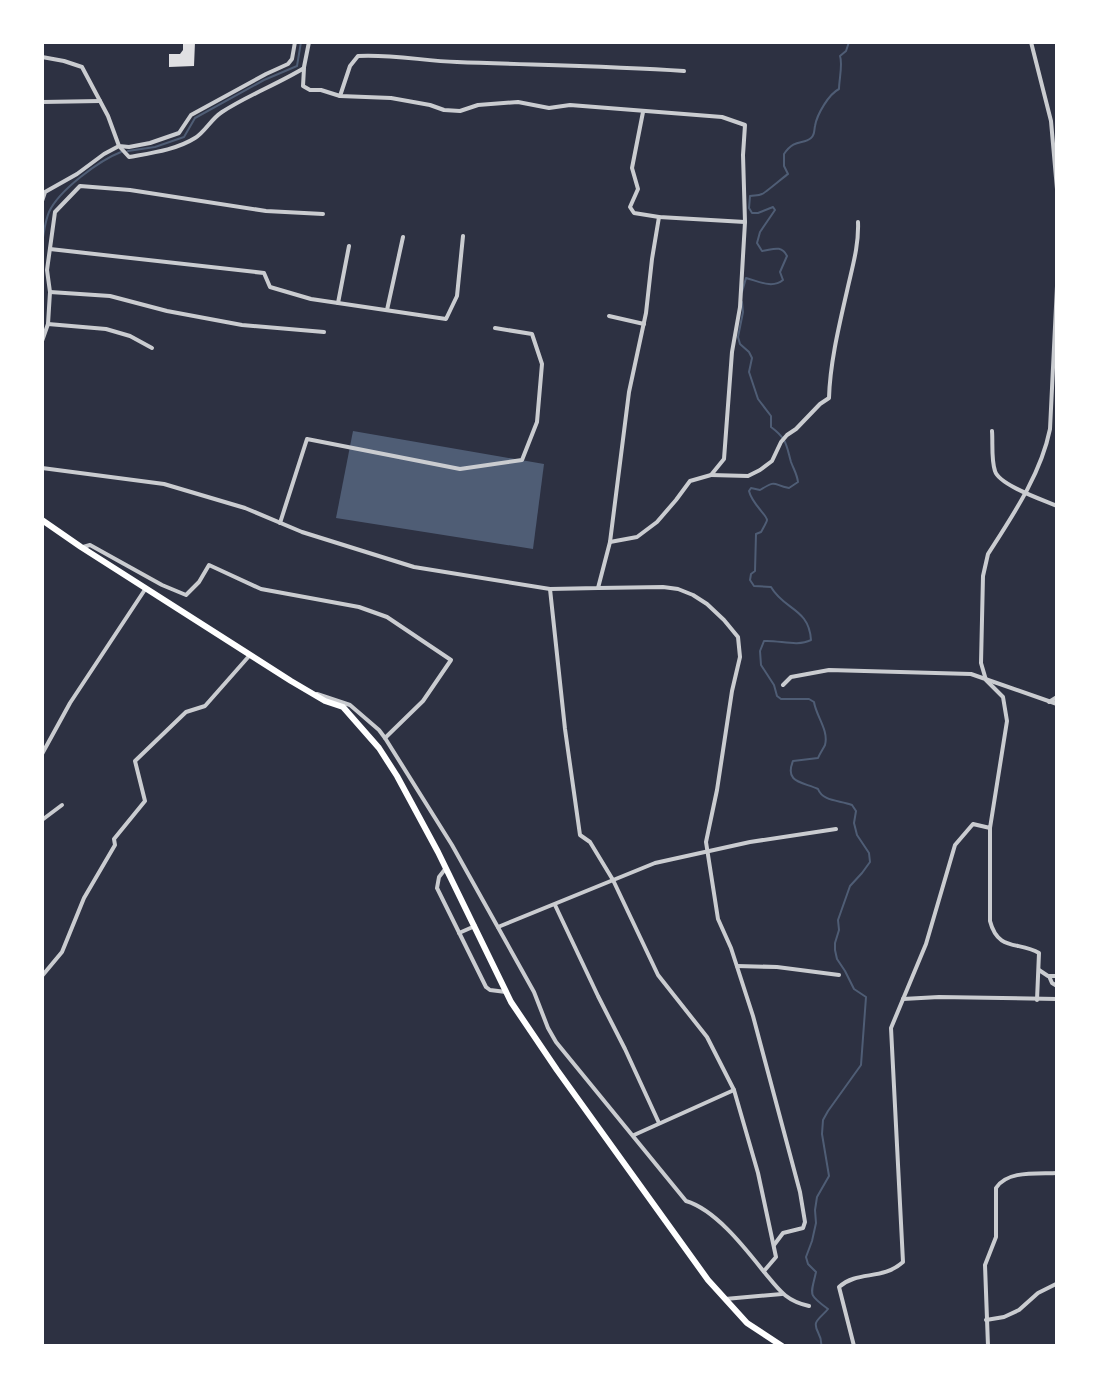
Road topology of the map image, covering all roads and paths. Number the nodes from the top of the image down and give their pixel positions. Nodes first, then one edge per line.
1 (295, 42) edge
2 (309, 42) edge
3 (1031, 42) edge
4 (42, 57) edge
5 (304, 68) junction
6 (684, 71) dead end
7 (340, 96) junction
8 (101, 101) junction
9 (42, 102) edge
10 (643, 112) junction
11 (121, 147) junction
12 (1057, 189) edge
13 (43, 192) edge
14 (42, 201) edge
15 (323, 214) dead end
16 (659, 217) junction
17 (745, 222) junction
18 (858, 222) dead end
19 (463, 236) dead end
20 (403, 237) dead end
21 (349, 246) dead end
22 (50, 249) junction
23 (1057, 286) edge
24 (50, 292) junction
25 (338, 303) junction
26 (387, 310) junction
27 (609, 316) dead end
28 (48, 324) junction
29 (644, 324) junction
30 (495, 328) dead end
31 (324, 332) dead end
32 (42, 341) edge
33 (152, 348) dead end
34 (992, 431) dead end
35 (42, 468) edge
36 (711, 475) junction
37 (1024, 493) junction
38 (1057, 506) edge
39 (42, 520) edge
40 (280, 523) junction
41 (610, 542) junction
42 (81, 547) junction
43 (146, 588) junction
44 (598, 588) junction
45 (550, 589) junction
46 (250, 655) junction
47 (986, 680) junction
48 (783, 685) dead end
49 (307, 691) junction
50 (1057, 697) edge
51 (1049, 702) junction
52 (1057, 704) edge
53 (385, 738) junction
54 (42, 754) edge
55 (62, 805) dead end
56 (42, 820) edge
57 (990, 828) junction
58 (836, 829) dead end
59 (708, 850) junction
60 (446, 868) junction
61 (613, 880) junction
62 (555, 905) junction
63 (475, 926) junction
64 (498, 927) junction
65 (459, 933) junction
66 (737, 966) junction
67 (1039, 970) junction
68 (839, 975) dead end
69 (42, 976) edge
70 (1048, 976) junction
71 (1057, 976) edge
72 (1057, 986) edge
73 (507, 992) junction
74 (903, 999) junction
75 (1057, 999) edge
76 (1037, 1000) junction
77 (734, 1090) junction
78 (659, 1123) junction
79 (633, 1136) junction
80 (1057, 1173) edge
81 (774, 1245) junction
82 (764, 1271) junction
83 (1056, 1284) edge
84 (782, 1294) junction
85 (725, 1299) junction
86 (809, 1306) dead end
87 (986, 1320) junction
88 (782, 1346) edge
89 (854, 1346) edge
90 (988, 1346) edge

1 - 11 street
2 - 5 street
3 - 12 street
4 - 8 street
5 - 7 street
5 - 11 street
6 - 7 street
7 - 10 street
8 - 9 street
8 - 11 street
10 - 16 street
10 - 17 street
11 - 13 street
13 - 14 street
15 - 22 street
16 - 17 street
16 - 29 street
17 - 36 street
18 - 36 street
19 - 26 street
20 - 26 street
21 - 25 street
22 - 24 street
22 - 25 street
23 - 37 street
24 - 28 street
24 - 31 street
25 - 26 street
27 - 29 street
28 - 32 street
28 - 33 street
29 - 41 street
30 - 40 street
34 - 37 street
35 - 40 street
36 - 41 street
37 - 38 street
37 - 47 street
39 - 42 main road
40 - 45 street
41 - 44 street
42 - 43 main road
42 - 53 street
43 - 46 main road
43 - 54 street
44 - 45 street
44 - 59 street
45 - 61 street
46 - 49 main road
46 - 69 street
47 - 48 street
47 - 51 street
47 - 57 street
49 - 53 street
49 - 60 main road
50 - 51 street
51 - 52 street
53 - 64 street
55 - 56 street
57 - 67 street
57 - 74 street
58 - 59 street
59 - 61 street
59 - 66 street
60 - 63 main road
60 - 65 street
61 - 62 street
61 - 77 street
62 - 64 street
62 - 78 street
63 - 65 street
63 - 73 main road
64 - 79 street
65 - 73 street
66 - 68 street
66 - 81 street
67 - 70 street
67 - 76 street
70 - 71 street
70 - 72 street
73 - 85 main road
74 - 76 street
74 - 89 street
75 - 76 street
77 - 78 street
77 - 81 street
78 - 79 street
79 - 82 street
80 - 87 street
81 - 82 street
82 - 84 street
83 - 87 street
84 - 85 street
84 - 86 street
85 - 88 main road
87 - 90 street

